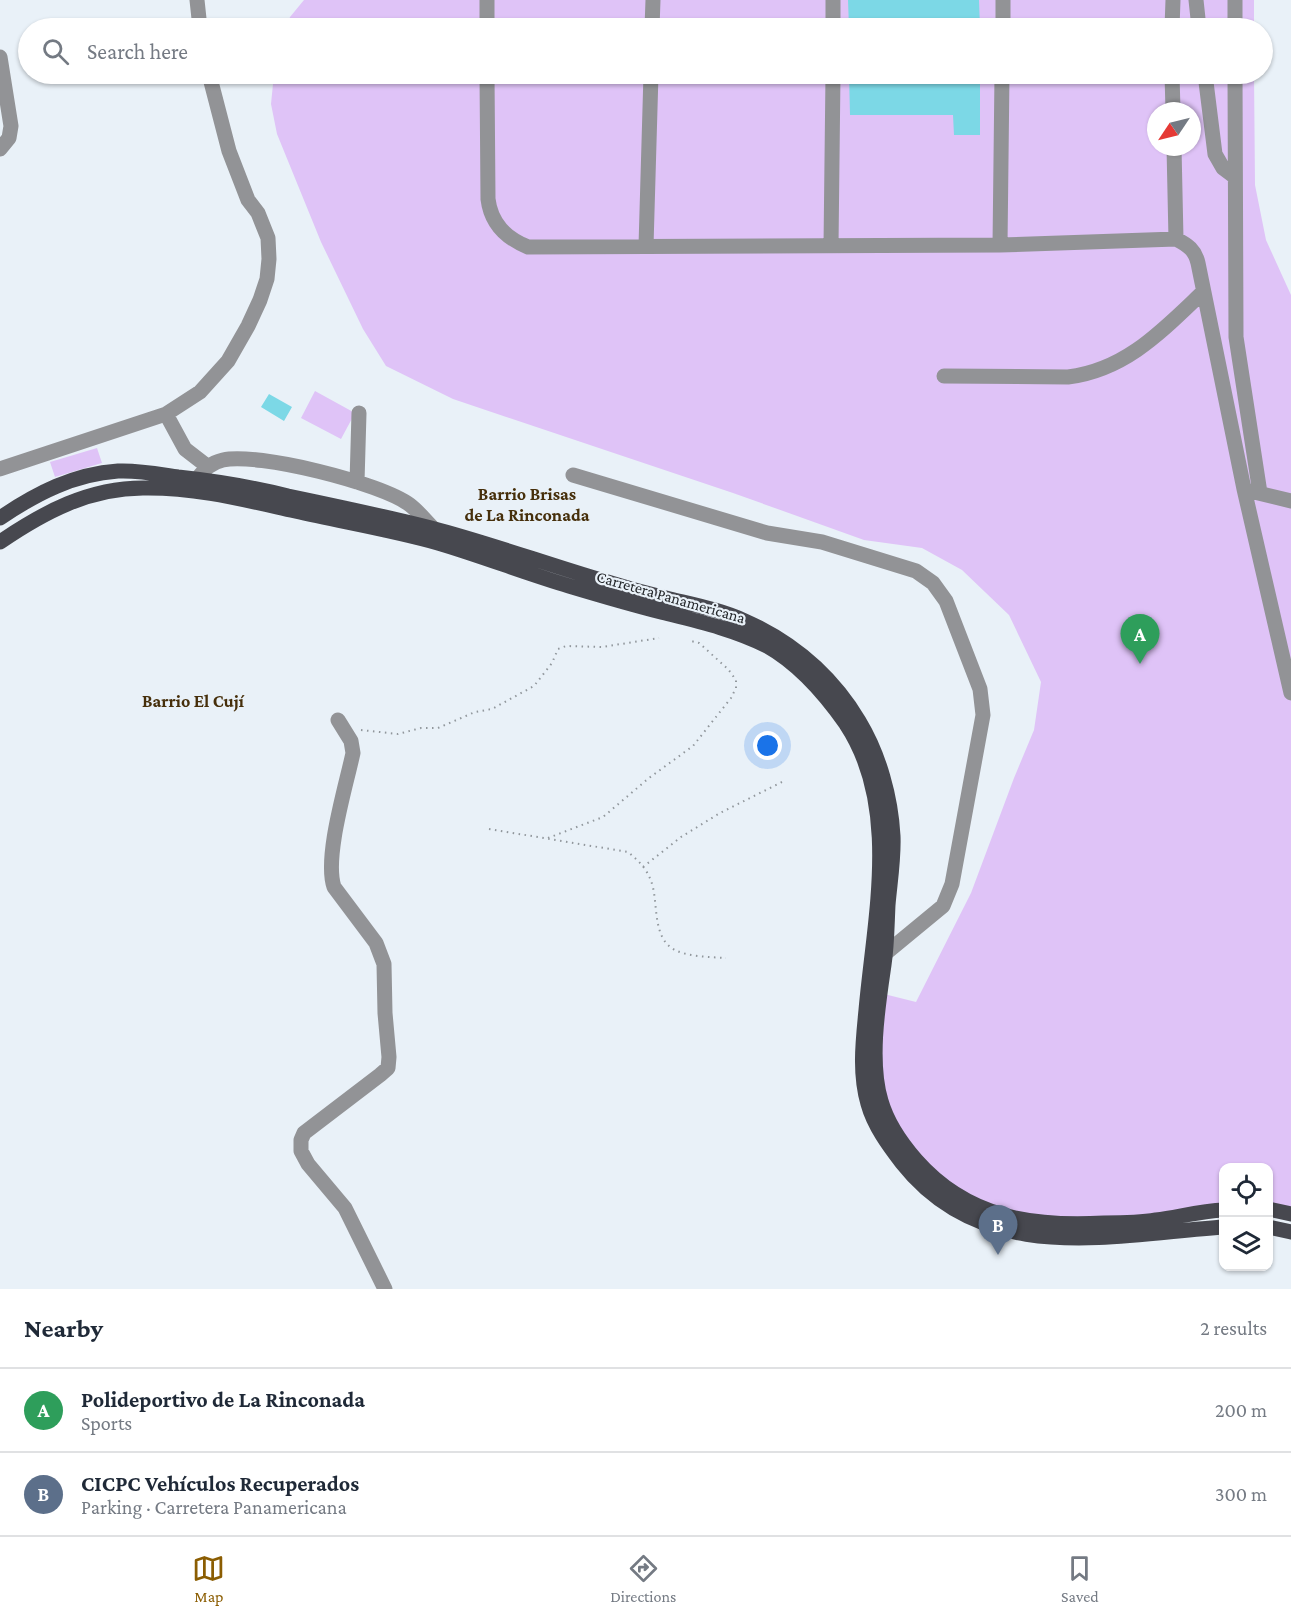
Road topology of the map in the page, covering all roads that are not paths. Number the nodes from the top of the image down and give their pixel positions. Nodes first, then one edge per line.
1 (197, 0) edge
2 (487, 0) edge
3 (653, 0) edge
4 (833, 0) edge
5 (1003, 0) edge
6 (1173, 0) edge
7 (1196, 0) edge
8 (1234, 0) edge
9 (199, 18) edge
10 (487, 18) edge
11 (652, 18) edge
12 (833, 18) edge
13 (1003, 18) edge
14 (1172, 18) edge
15 (1198, 18) edge
16 (1235, 18) edge
17 (0, 57) edge
18 (211, 84) edge
19 (487, 84) edge
20 (651, 84) edge
21 (833, 84) edge
22 (1002, 84) edge
23 (1172, 84) edge
24 (1206, 84) edge
25 (1235, 84) edge
26 (1173, 102) edge
27 (0, 149) edge
28 (1174, 156) edge
29 (1235, 177) junction
30 (1176, 239) junction
31 (1000, 245) junction
32 (646, 246) junction
33 (831, 246) junction
34 (1203, 292) junction
35 (944, 376) dead end
36 (359, 413) dead end
37 (166, 414) junction
38 (207, 466) junction
39 (0, 469) edge
40 (573, 474) dead end
41 (197, 479) junction
42 (357, 482) junction
43 (1244, 489) junction
44 (1260, 493) junction
45 (1291, 501) edge
46 (0, 518) edge
47 (433, 528) junction
48 (0, 542) edge
49 (1291, 693) edge
50 (338, 720) road end
51 (886, 953) junction
52 (1219, 1210) edge
53 (1273, 1210) edge
54 (1291, 1214) edge
55 (1219, 1228) edge
56 (1273, 1228) edge
57 (1291, 1232) edge
58 (385, 1289) edge

1 - 9 street
2 - 10 street
3 - 11 street
4 - 12 street
5 - 13 street
6 - 14 street
7 - 15 street
8 - 16 street
17 - 27 street
18 - 37 street
19 - 32 street
20 - 32 street
21 - 33 street
22 - 31 street
23 - 26 street
24 - 29 street
25 - 29 street
28 - 30 street
29 - 44 street
30 - 31 street
30 - 34 street
31 - 33 street
32 - 33 street
34 - 35 street
34 - 43 street
36 - 42 street
37 - 38 street
37 - 39 street
38 - 41 street
38 - 42 street
40 - 51 street
41 - 46 main road, Carretera Panamericana
41 - 47 main road, Carretera Panamericana
42 - 47 street
43 - 44 street
43 - 49 street
44 - 45 street
47 - 51 main road, Carretera Panamericana
48 - 55 main road, Carretera Panamericana
50 - 58 street
51 - 52 main road, Carretera Panamericana
53 - 54 main road
56 - 57 main road

